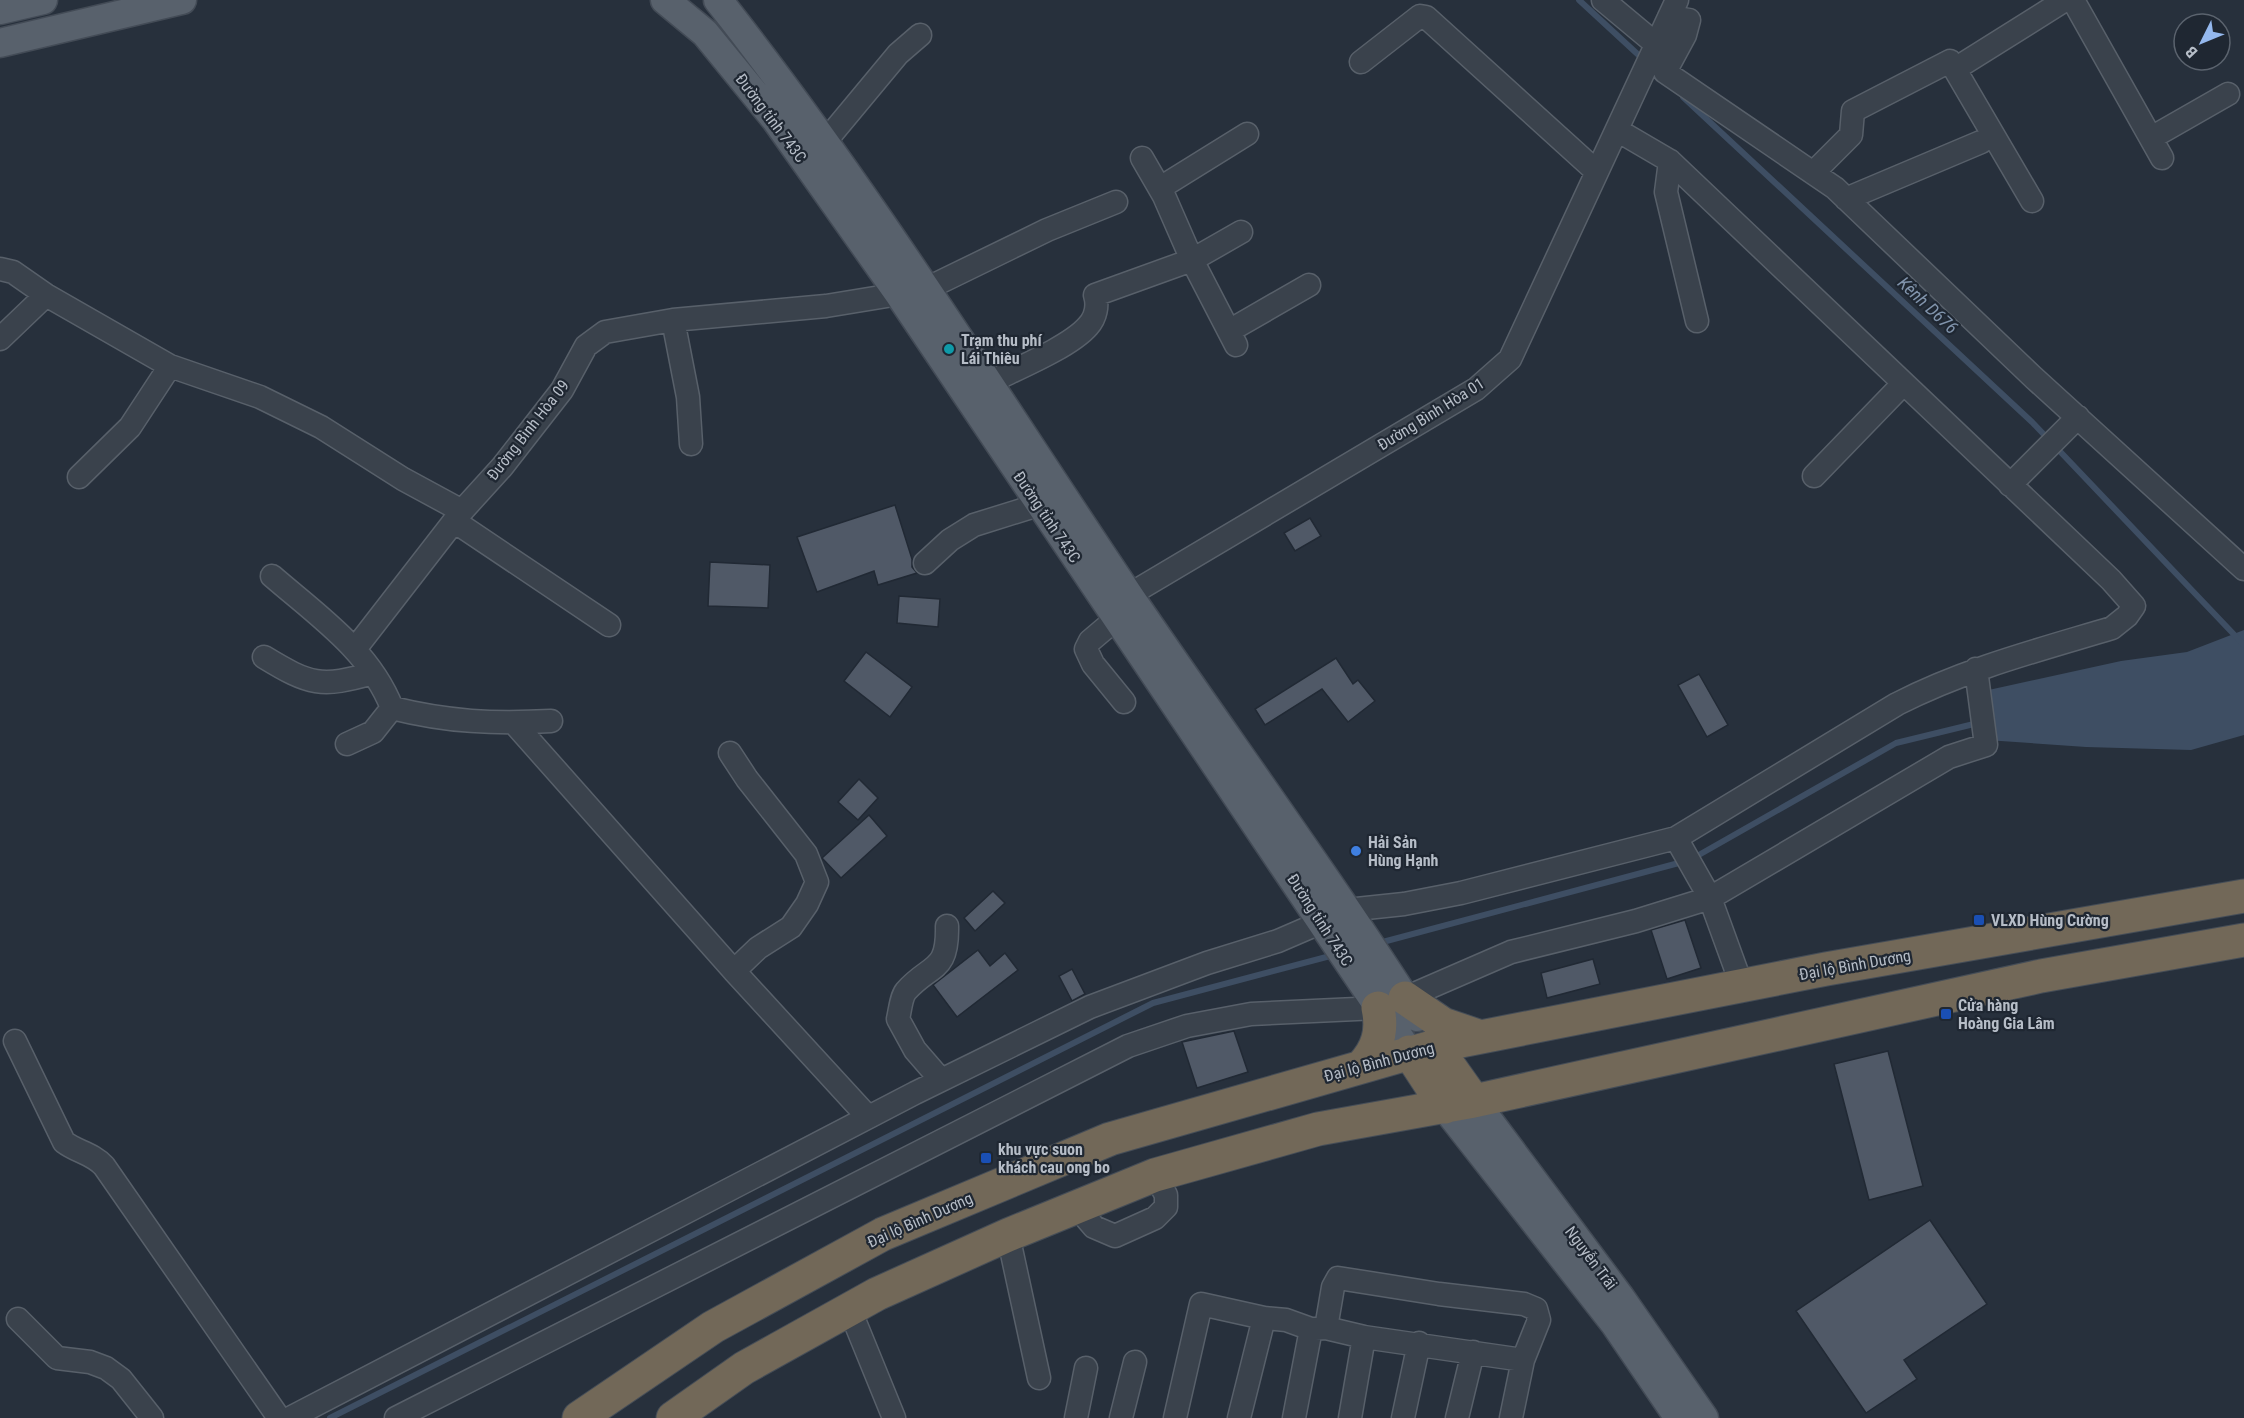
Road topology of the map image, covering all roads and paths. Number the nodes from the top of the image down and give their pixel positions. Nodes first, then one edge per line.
1 (43, 0) edge
2 (182, 0) edge
3 (665, 0) edge
4 (718, 0) edge
5 (1603, 0) edge
6 (2065, 0) edge
7 (2073, 0) edge
8 (1673, 8) edge
9 (0, 10) edge
10 (920, 35) dead end
11 (0, 43) edge
12 (1653, 54) junction
13 (1361, 62) dead end
14 (1955, 69) junction
15 (2228, 94) dead end
16 (1621, 122) junction
17 (1247, 134) dead end
18 (2151, 138) junction
19 (1981, 142) dead end
20 (824, 143) junction
21 (1142, 158) dead end
22 (2162, 158) dead end
23 (1670, 161) junction
24 (1597, 172) junction
25 (1813, 173) junction
26 (1160, 188) junction
27 (1846, 199) junction
28 (2032, 201) dead end
29 (1116, 202) dead end
30 (1241, 232) dead end
31 (1192, 260) junction
32 (0, 269) edge
33 (1309, 285) dead end
34 (913, 291) junction
35 (46, 295) junction
36 (673, 320) junction
37 (1697, 321) dead end
38 (0, 339) edge
39 (170, 366) junction
40 (990, 382) junction
41 (1903, 384) junction
42 (2078, 417) junction
43 (692, 444) dead end
44 (1814, 476) dead end
45 (79, 477) dead end
46 (2010, 485) junction
47 (1038, 505) junction
48 (458, 516) junction
49 (925, 563) dead end
50 (2244, 569) edge
51 (272, 576) dead end
52 (1118, 607) junction
53 (609, 625) dead end
54 (355, 649) junction
55 (264, 657) dead end
56 (1976, 669) junction
57 (373, 673) junction
58 (1124, 702) dead end
59 (392, 708) junction
60 (551, 721) dead end
61 (514, 723) junction
62 (347, 744) dead end
63 (730, 753) dead end
64 (1676, 838) junction
65 (2244, 896) edge
66 (1710, 898) junction
67 (1347, 910) junction
68 (1322, 922) junction
69 (947, 926) dead end
70 (2244, 940) edge
71 (734, 971) junction
72 (1742, 986) junction
73 (1391, 1003) junction
74 (1481, 1037) junction
75 (15, 1041) dead end
76 (1422, 1049) junction
77 (1362, 1066) junction
78 (941, 1080) junction
79 (1460, 1104) junction
80 (868, 1117) junction
81 (1008, 1235) junction
82 (850, 1310) junction
83 (1264, 1318) junction
84 (18, 1319) dead end
85 (1318, 1329) junction
86 (1364, 1337) junction
87 (1419, 1343) junction
88 (1473, 1352) junction
89 (1523, 1360) junction
90 (1134, 1362) dead end
91 (1086, 1368) dead end
92 (1039, 1378) dead end
93 (152, 1418) edge
94 (279, 1418) edge
95 (290, 1418) edge
96 (396, 1418) edge
97 (579, 1418) edge
98 (673, 1418) edge
99 (894, 1418) edge
100 (1076, 1418) edge
101 (1121, 1418) edge
102 (1175, 1418) edge
103 (1239, 1418) edge
104 (1294, 1418) edge
105 (1350, 1418) edge
106 (1403, 1418) edge
107 (1457, 1418) edge
108 (1511, 1418) edge
109 (1679, 1418) edge
110 (1704, 1418) edge

1 - 9 main road
2 - 11 main road
3 - 34 main road, Đường tỉnh 743C
4 - 20 main road, Đường tỉnh 743C
5 - 12 street
6 - 14 street
7 - 18 street
8 - 12 street, Đường Bình Hòa 01
8 - 25 street
10 - 20 street
12 - 16 street, Đường Bình Hòa 01
13 - 24 street
14 - 25 street
14 - 28 street
15 - 18 street
16 - 23 street
16 - 24 street, Đường Bình Hòa 01
17 - 26 street
18 - 22 street
19 - 27 street
20 - 34 main road, Đường tỉnh 743C
21 - 26 street
23 - 37 street
23 - 41 street
24 - 52 street, Đường Bình Hòa 01
25 - 27 street
26 - 31 street
27 - 42 street
29 - 34 street, Đường Bình Hòa 09
30 - 31 street
31 - 33 street
31 - 40 street
32 - 35 street
34 - 36 street, Đường Bình Hòa 09
34 - 40 main road, Đường tỉnh 743C
34 - 47 main road, Đường tỉnh 743C
35 - 38 street
35 - 39 street
36 - 43 street
36 - 48 street, Đường Bình Hòa 09
39 - 45 street
39 - 48 street
40 - 52 main road, Đường tỉnh 743C
41 - 44 street
41 - 46 street
42 - 46 street
42 - 50 street
46 - 56 street
47 - 49 street
47 - 52 main road, Đường tỉnh 743C
48 - 53 street
48 - 54 street, Đường Bình Hòa 09
51 - 54 street
52 - 58 street, Đường Bình Hòa 01
52 - 67 main road, Đường tỉnh 743C
52 - 68 main road, Đường tỉnh 743C
54 - 57 street
55 - 57 street
56 - 64 street
56 - 66 street
57 - 59 street
59 - 61 street
59 - 62 street
60 - 61 street
61 - 71 street
63 - 71 street
64 - 66 street
64 - 67 street
65 - 72 highway, Đại lộ Bình Dương
66 - 72 street
66 - 73 street
67 - 73 main road, Đường tỉnh 743C
68 - 73 main road, Đường tỉnh 743C
68 - 78 street
69 - 78 street
70 - 79 highway
71 - 80 street
72 - 74 highway, Đại lộ Bình Dương
73 - 74 highway
73 - 76 main road, Đường tỉnh 743C
73 - 77 highway
73 - 96 street
74 - 76 highway, Đại lộ Bình Dương
75 - 94 street
76 - 77 highway, Đại lộ Bình Dương
76 - 79 highway
77 - 97 highway, Đại lộ Bình Dương
78 - 80 street
79 - 81 highway
79 - 109 main road, Nguyễn Trãi
79 - 110 main road, Nguyễn Trãi
80 - 95 street
81 - 82 highway
81 - 92 street
82 - 98 highway
82 - 99 street
83 - 85 street
83 - 102 street
83 - 103 street
84 - 93 street
85 - 86 street
85 - 89 street
85 - 104 street
86 - 87 street
86 - 105 street
87 - 88 street
87 - 106 street
88 - 89 street
88 - 107 street
89 - 108 street
90 - 101 street
91 - 100 street

